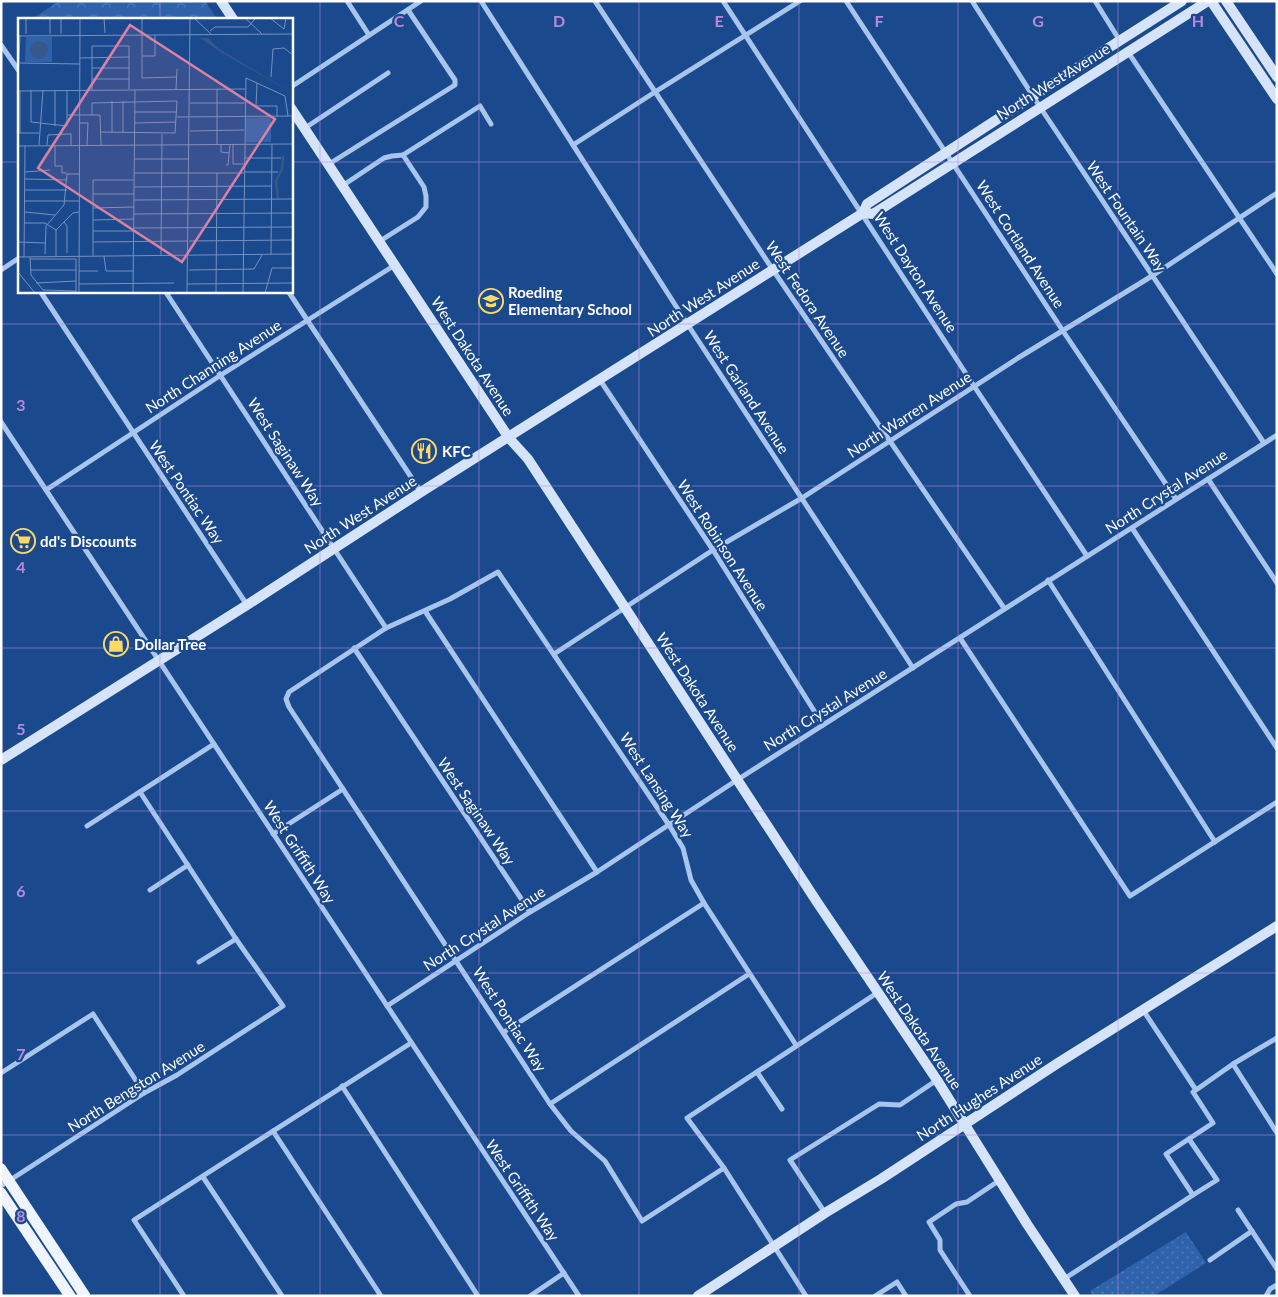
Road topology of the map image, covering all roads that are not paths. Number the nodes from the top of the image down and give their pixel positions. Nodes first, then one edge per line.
1 (221, 1) edge
2 (347, 1) edge
3 (421, 1) edge
4 (481, 1) edge
5 (595, 1) edge
6 (723, 1) edge
7 (800, 1) edge
8 (846, 1) edge
9 (972, 1) edge
10 (1095, 1) edge
11 (1182, 1) edge
12 (1210, 1) edge
13 (1226, 1) edge
14 (408, 10) junction
15 (232, 18) edge
16 (369, 35) junction
17 (746, 35) junction
18 (1120, 41) junction
19 (1, 45) edge
20 (1128, 52) junction
21 (18, 70) edge
22 (388, 73) dead end
23 (1277, 77) edge
24 (292, 86) edge
25 (655, 92) junction
26 (1033, 96) junction
27 (1277, 99) edge
28 (1040, 107) junction
29 (292, 109) edge
30 (491, 124) dead end
31 (305, 128) junction
32 (573, 146) junction
33 (946, 153) junction
34 (403, 155) junction
35 (952, 162) junction
36 (328, 165) junction
37 (342, 186) junction
38 (1277, 193) edge
39 (863, 214) junction
40 (1239, 217) junction
41 (379, 242) junction
42 (18, 259) edge
43 (395, 265) junction
44 (1, 270) edge
45 (773, 270) junction
46 (1277, 274) edge
47 (1152, 276) junction
48 (41, 292) edge
49 (166, 292) edge
50 (289, 292) edge
51 (307, 321) junction
52 (688, 324) junction
53 (1063, 331) junction
54 (221, 375) junction
55 (600, 380) junction
56 (974, 386) junction
57 (1, 422) edge
58 (133, 433) junction
59 (1277, 435) edge
60 (509, 438) junction
61 (890, 442) junction
62 (1264, 443) junction
63 (1208, 479) junction
64 (46, 490) junction
65 (421, 492) junction
66 (802, 498) junction
67 (1176, 499) junction
68 (1132, 528) junction
69 (334, 549) junction
70 (713, 550) junction
71 (1088, 556) junction
72 (1048, 580) junction
73 (1277, 583) edge
74 (247, 605) junction
75 (625, 607) junction
76 (1004, 608) junction
77 (425, 610) junction
78 (386, 628) junction
79 (960, 638) junction
80 (354, 648) junction
81 (554, 654) junction
82 (159, 661) junction
83 (913, 668) junction
84 (823, 725) junction
85 (214, 744) junction
86 (1277, 748) edge
87 (1, 760) edge
88 (737, 780) junction
89 (344, 789) junction
90 (140, 792) junction
91 (1277, 802) edge
92 (669, 825) junction
93 (87, 826) dead end
94 (273, 834) junction
95 (1215, 842) junction
96 (188, 865) junction
97 (597, 872) junction
98 (150, 890) dead end
99 (704, 903) junction
100 (530, 912) junction
101 (1277, 926) edge
102 (236, 938) junction
103 (457, 961) junction
104 (198, 962) dead end
105 (749, 974) junction
106 (877, 993) junction
107 (387, 1006) junction
108 (1143, 1010) junction
109 (504, 1032) junction
110 (1277, 1038) edge
111 (411, 1043) junction
112 (796, 1045) junction
113 (1233, 1064) junction
114 (757, 1072) junction
115 (1, 1073) edge
116 (937, 1080) junction
117 (342, 1086) junction
118 (1194, 1091) junction
119 (144, 1093) junction
120 (550, 1104) junction
121 (782, 1109) dead end
122 (965, 1124) junction
123 (273, 1131) junction
124 (1277, 1132) edge
125 (1189, 1139) junction
126 (724, 1168) junction
127 (1, 1169) edge
128 (203, 1177) junction
129 (1000, 1180) junction
130 (5, 1184) edge
131 (1, 1193) edge
132 (1193, 1195) junction
133 (1238, 1210) dead end
134 (825, 1213) junction
135 (1252, 1231) junction
136 (774, 1247) junction
137 (1210, 1260) dead end
138 (1277, 1269) edge
139 (564, 1273) junction
140 (1064, 1279) junction
141 (1277, 1285) edge
142 (70, 1296) edge
143 (85, 1296) edge
144 (184, 1296) edge
145 (282, 1296) edge
146 (381, 1296) edge
147 (478, 1296) edge
148 (530, 1296) edge
149 (579, 1296) edge
150 (698, 1296) edge
151 (806, 1296) edge
152 (875, 1296) edge
153 (906, 1296) edge
154 (970, 1296) edge
155 (1075, 1296) edge
156 (1266, 1296) edge

1 - 15 street
2 - 16 street
3 - 14 street
4 - 32 street, West Garland Avenue
5 - 25 street, West Fedora Avenue
6 - 17 street, West Dayton Avenue
7 - 17 street
8 - 33 street, West Cortland Avenue
9 - 26 street, West Fountain Way
10 - 18 street
11 - 18 street, North West Avenue
12 - 20 street, North West Avenue
12 - 27 street
13 - 23 street
14 - 16 street
14 - 36 street
16 - 24 street
17 - 25 street
17 - 39 street, West Dayton Avenue
18 - 26 street, North West Avenue
19 - 21 street
20 - 28 street, North West Avenue
20 - 40 street
22 - 31 street
25 - 32 street
25 - 45 street, West Fedora Avenue
26 - 28 street, West Fountain Way
26 - 33 street, North West Avenue
28 - 35 street, North West Avenue
28 - 47 street, West Fountain Way
29 - 31 street, West Dakota Avenue
30 - 34 street
31 - 36 street, West Dakota Avenue
32 - 52 street, West Garland Avenue
33 - 35 street, West Cortland Avenue
33 - 39 street, North West Avenue
34 - 37 street
34 - 41 street
35 - 39 street, North West Avenue
35 - 53 street, West Cortland Avenue
36 - 37 street, West Dakota Avenue
37 - 41 street, West Dakota Avenue
38 - 40 street, North Warren Avenue
39 - 45 street, North West Avenue
39 - 56 street, West Dayton Avenue
40 - 46 street
40 - 47 street, North Warren Avenue
41 - 43 street, West Dakota Avenue
42 - 44 street
43 - 51 street, North Channing Avenue
43 - 60 street, West Dakota Avenue
45 - 52 street, North West Avenue
45 - 61 street, West Fedora Avenue
47 - 53 street, North Warren Avenue
47 - 62 street, West Fountain Way
48 - 58 street, West Pontiac Way
49 - 54 street, West Saginaw Way
50 - 51 street
51 - 54 street, North Channing Avenue
51 - 65 street
52 - 55 street, North West Avenue
52 - 66 street, West Garland Avenue
53 - 56 street, North Warren Avenue
53 - 67 street, West Cortland Avenue
54 - 58 street, North Channing Avenue
54 - 69 street, West Saginaw Way
55 - 60 street, North West Avenue
55 - 70 street, West Robinson Avenue
56 - 61 street, North Warren Avenue
56 - 71 street, West Dayton Avenue
57 - 64 street, West Griffith Way
58 - 64 street, North Channing Avenue
58 - 74 street, West Pontiac Way
59 - 62 street, North Crystal Avenue
60 - 65 street, North West Avenue
60 - 75 street, West Dakota Avenue
61 - 66 street, North Warren Avenue
61 - 76 street, West Fedora Avenue
62 - 63 street, North Crystal Avenue
63 - 67 street, North Crystal Avenue
63 - 73 street
64 - 82 street, West Griffith Way
65 - 69 street, North West Avenue
66 - 70 street, North Warren Avenue
66 - 83 street, West Garland Avenue
67 - 68 street, North Crystal Avenue
68 - 71 street, North Crystal Avenue
68 - 86 street
69 - 74 street, North West Avenue
69 - 78 street, West Saginaw Way
70 - 75 street, North Warren Avenue
70 - 84 street, West Robinson Avenue
71 - 72 street, North Crystal Avenue
72 - 76 street, North Crystal Avenue
72 - 95 street
74 - 82 street, North West Avenue
75 - 81 street, North Warren Avenue
75 - 88 street, West Dakota Avenue
76 - 79 street, North Crystal Avenue
77 - 78 street
77 - 81 street, West Lansing Way
77 - 97 street
78 - 80 street
79 - 83 street, North Crystal Avenue
79 - 95 street
80 - 89 street, West Pontiac Way
80 - 100 street, West Saginaw Way
81 - 92 street, West Lansing Way
82 - 85 street, West Griffith Way
82 - 87 street, North West Avenue
83 - 84 street, North Crystal Avenue
84 - 88 street, North Crystal Avenue
85 - 90 street
85 - 94 street, West Griffith Way
88 - 92 street, North Crystal Avenue
88 - 106 street, West Dakota Avenue
89 - 94 street
89 - 103 street, West Pontiac Way
90 - 93 street
90 - 96 street
91 - 95 street
92 - 97 street, North Crystal Avenue
92 - 99 street, West Lansing Way
94 - 107 street, West Griffith Way
96 - 98 street
96 - 102 street
97 - 100 street, North Crystal Avenue
99 - 105 street, West Lansing Way
99 - 109 street
100 - 103 street, North Crystal Avenue
101 - 108 street, North Hughes Avenue
102 - 104 street
102 - 119 street, North Bengston Avenue
103 - 107 street, North Crystal Avenue
103 - 109 street, West Pontiac Way
105 - 112 street, West Lansing Way
105 - 120 street
106 - 112 street
106 - 116 street, West Dakota Avenue
107 - 111 street, West Griffith Way
108 - 118 street
108 - 122 street, North Hughes Avenue
109 - 120 street, West Pontiac Way
110 - 113 street
111 - 117 street
111 - 139 street, West Griffith Way
112 - 114 street
113 - 118 street
113 - 124 street
114 - 121 street
114 - 126 street
115 - 119 street
116 - 122 street, West Dakota Avenue
116 - 134 street
117 - 123 street
117 - 147 street
118 - 125 street
119 - 130 street, North Bengston Avenue
120 - 126 street, West Pontiac Way
122 - 129 street, West Dakota Avenue
122 - 134 street, North Hughes Avenue
123 - 128 street
123 - 146 street
125 - 132 street
125 - 132 street
126 - 136 street
127 - 130 main road
128 - 144 street
128 - 145 street
129 - 140 street, West Dakota Avenue
129 - 154 street
130 - 143 main road
131 - 142 main road
132 - 140 street
133 - 135 street
134 - 136 street, North Hughes Avenue
135 - 137 street
135 - 138 street
136 - 150 street, North Hughes Avenue
136 - 151 street
139 - 148 street
139 - 149 street, West Griffith Way
140 - 155 street, West Dakota Avenue
141 - 156 street
152 - 153 street

